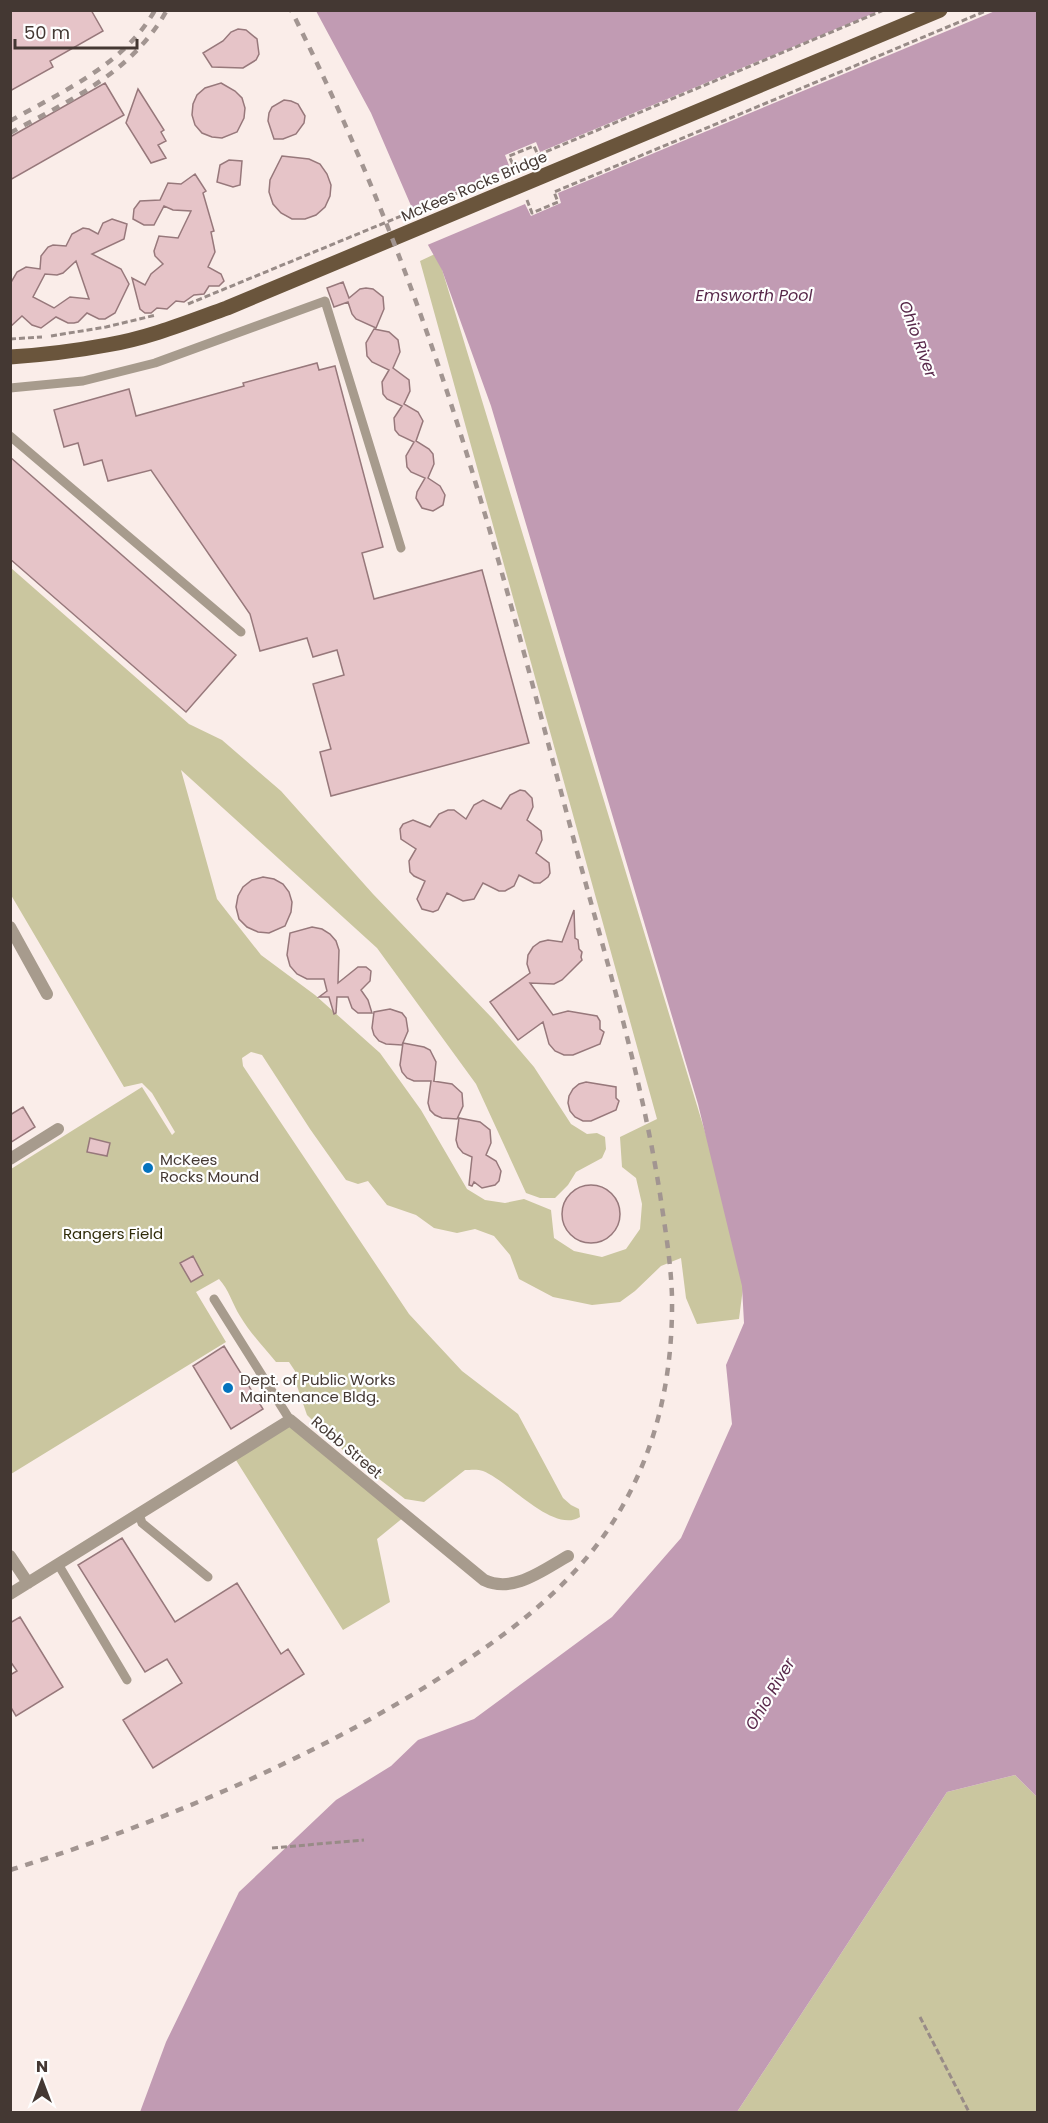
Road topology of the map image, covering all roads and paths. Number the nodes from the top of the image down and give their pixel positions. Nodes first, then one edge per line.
1 (884, 10) edge
2 (940, 10) edge
3 (504, 174) dead end
4 (461, 192) dead end
5 (182, 306) dead end
6 (162, 314) dead end
7 (10, 339) edge
8 (10, 357) edge
9 (10, 388) edge
10 (10, 436) edge
11 (401, 548) dead end
12 (241, 632) dead end
13 (10, 927) edge
14 (47, 994) dead end
15 (58, 1129) dead end
16 (10, 1159) edge
17 (214, 1299) dead end
18 (290, 1420) junction
19 (139, 1514) junction
20 (10, 1556) edge
21 (568, 1556) dead end
22 (58, 1564) junction
23 (208, 1577) dead end
24 (28, 1583) junction
25 (10, 1594) edge
26 (127, 1680) dead end
27 (364, 1840) dead end
28 (272, 1848) dead end
29 (920, 2017) dead end
30 (969, 2112) edge

1 - 3 path
2 - 8 main road, McKees Rocks Bridge
4 - 5 path
6 - 7 path
9 - 11 lane
10 - 12 lane
13 - 14 street
15 - 16 street
17 - 18 lane
18 - 19 street, Robb Street
18 - 21 street, Robb Street
19 - 22 street, Robb Street
19 - 23 lane
20 - 24 street
22 - 24 street, Robb Street
22 - 26 lane
24 - 25 street, Robb Street
27 - 28 path
29 - 30 path

